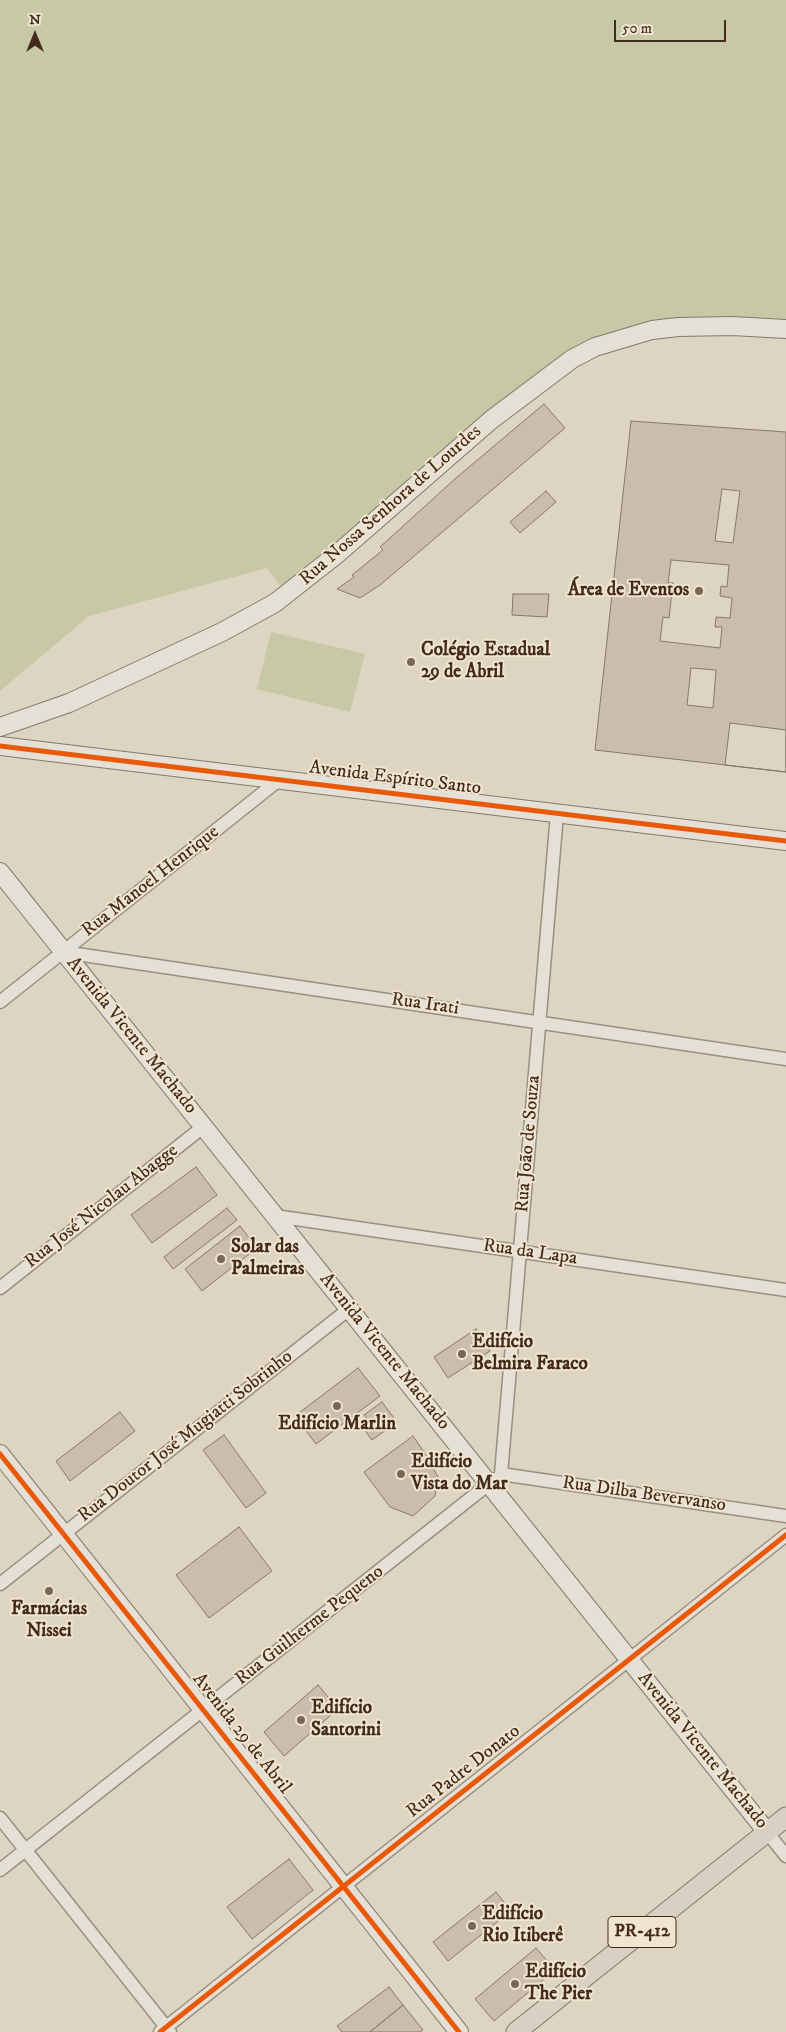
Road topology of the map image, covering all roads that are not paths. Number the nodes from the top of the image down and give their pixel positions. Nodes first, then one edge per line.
1 (783, 329) edge
2 (0, 728) edge
3 (0, 746) edge
4 (279, 780) junction
5 (557, 814) junction
6 (786, 841) edge
7 (0, 872) edge
8 (63, 952) junction
9 (0, 1002) edge
10 (540, 1022) junction
11 (786, 1059) edge
12 (203, 1127) junction
13 (275, 1216) junction
14 (520, 1251) junction
15 (0, 1288) edge
16 (786, 1290) edge
17 (349, 1309) junction
18 (0, 1454) edge
19 (495, 1479) junction
20 (786, 1516) edge
21 (64, 1534) junction
22 (786, 1535) edge
23 (0, 1584) edge
24 (629, 1660) junction
25 (203, 1710) junction
26 (786, 1817) edge
27 (0, 1818) edge
28 (767, 1832) junction
29 (26, 1850) junction
30 (786, 1856) edge
31 (0, 1870) edge
32 (343, 1886) junction
33 (165, 2030) edge
34 (459, 2032) edge
35 (516, 2032) edge

1 - 2 main road, Rua Nossa Senhora de Lourdes
3 - 4 main road, Avenida Espírito Santo
4 - 5 main road, Avenida Espírito Santo
4 - 8 street, Rua Manoel Henrique
5 - 6 main road, Avenida Espírito Santo
5 - 10 street, Rua João de Souza
7 - 8 main road, Avenida Vicente Machado
8 - 9 street, Rua Manoel Henrique
8 - 10 street, Rua Irati
8 - 12 main road, Avenida Vicente Machado
10 - 11 street, Rua Irati
10 - 14 street, Rua João de Souza
12 - 13 main road, Avenida Vicente Machado
12 - 15 street, Rua José Nicolau Abagge
13 - 14 street, Rua da Lapa
13 - 17 main road, Avenida Vicente Machado
14 - 16 street, Rua da Lapa
14 - 19 street, Rua João de Souza
17 - 19 main road, Avenida Vicente Machado
17 - 21 street, Rua Doutor José Mugiatti Sobrinho
18 - 21 main road, Avenida 29 de Abril
19 - 20 street, Rua Dilba Bevervanso
19 - 24 main road, Avenida Vicente Machado
19 - 25 street, Rua Guilherme Pequeno
21 - 23 street, Rua Doutor José Mugiatti Sobrinho
21 - 25 main road, Avenida 29 de Abril
22 - 24 street, Rua Padre Donato
24 - 28 main road, Avenida Vicente Machado
24 - 32 street, Rua Padre Donato
25 - 29 street, Rua Guilherme Pequeno
25 - 32 main road, Avenida 29 de Abril
26 - 28 main road, PR-412
27 - 29 street
28 - 30 street, Avenida Vicente Machado
28 - 35 main road, PR-412
29 - 31 street, Rua Guilherme Pequeno
29 - 33 street
32 - 33 street, Rua Padre Donato
32 - 34 main road, Avenida 29 de Abril

